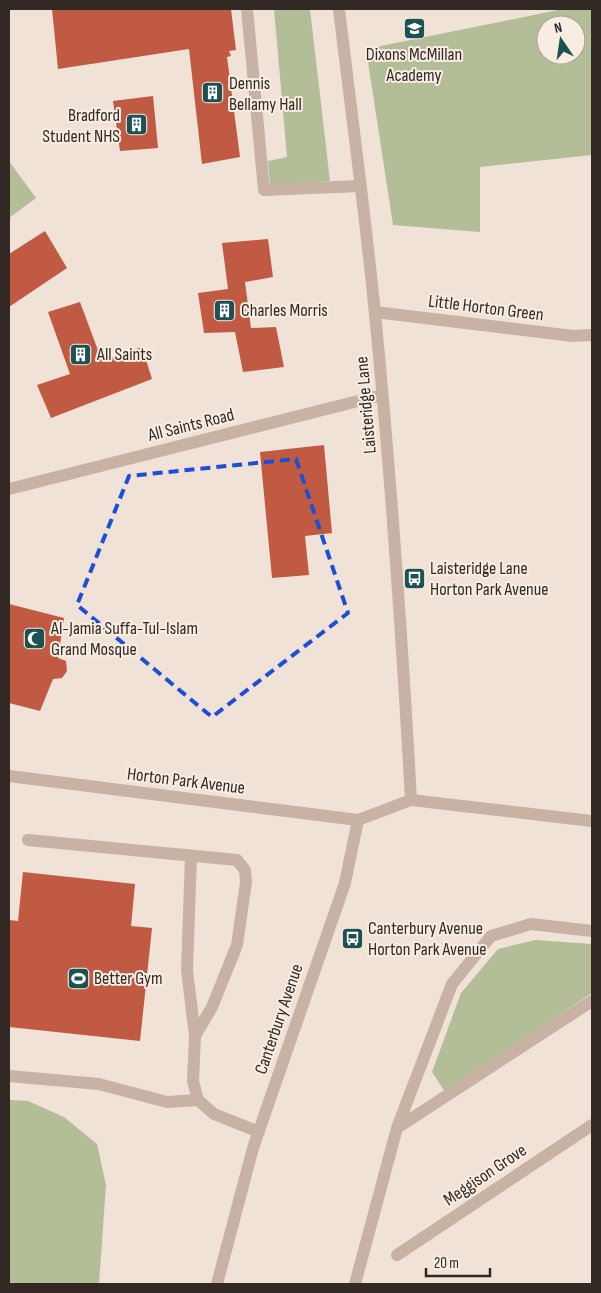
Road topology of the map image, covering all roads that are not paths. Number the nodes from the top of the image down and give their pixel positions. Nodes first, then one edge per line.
1 (247, 9) edge
2 (339, 9) edge
3 (360, 186) junction
4 (375, 312) junction
5 (592, 336) edge
6 (382, 395) junction
7 (9, 489) edge
8 (9, 776) edge
9 (411, 800) junction
10 (358, 820) junction
11 (592, 821) edge
12 (28, 840) dead end
13 (191, 856) junction
14 (592, 931) edge
15 (592, 1001) edge
16 (195, 1036) junction
17 (9, 1076) edge
18 (198, 1100) junction
19 (592, 1125) edge
20 (397, 1128) junction
21 (259, 1132) junction
22 (397, 1255) dead end
23 (217, 1284) edge
24 (355, 1284) edge

1 - 3 street
2 - 3 street, Laisteridge Lane
3 - 4 street, Laisteridge Lane
4 - 5 street, Little Horton Green
4 - 6 street, Laisteridge Lane
6 - 7 street, All Saints Road
6 - 9 street, Laisteridge Lane
8 - 10 street, Horton Park Avenue
9 - 10 street
9 - 11 street
10 - 21 street, Canterbury Avenue
12 - 13 street
13 - 16 street
13 - 16 street
14 - 20 street
15 - 20 street
16 - 18 street
17 - 18 street
18 - 21 street
19 - 22 street, Meggison Grove
20 - 24 street
21 - 23 street, Canterbury Avenue

